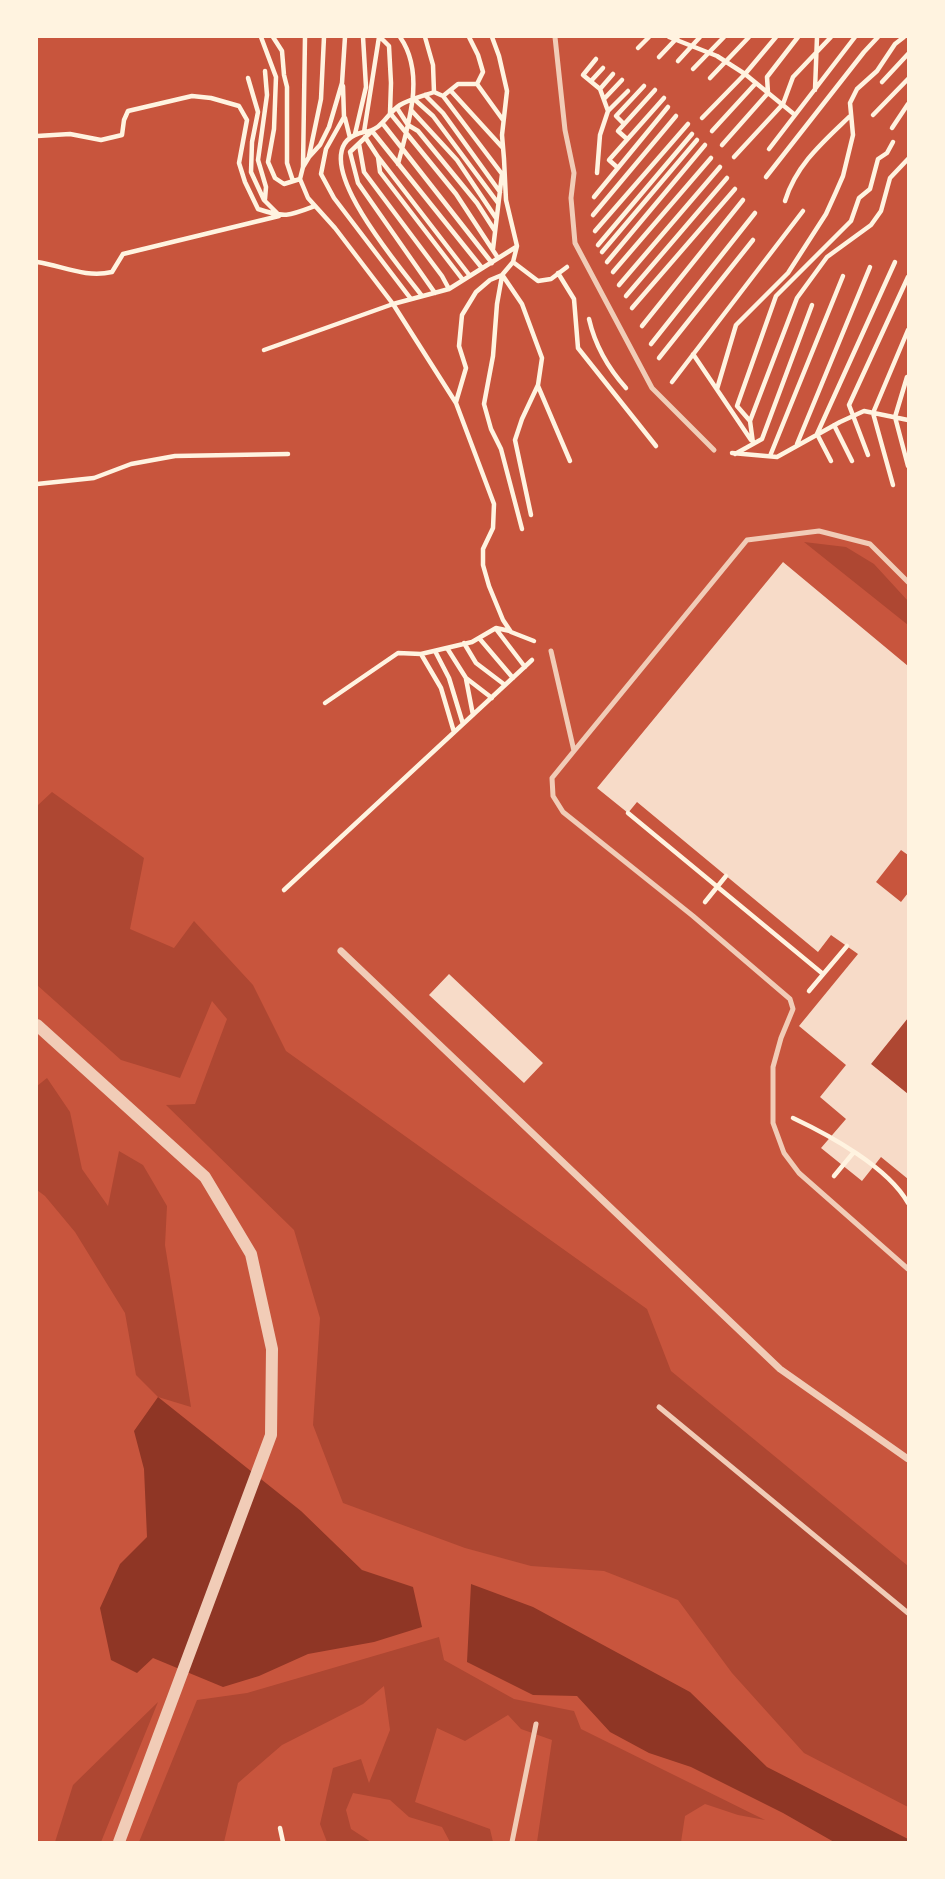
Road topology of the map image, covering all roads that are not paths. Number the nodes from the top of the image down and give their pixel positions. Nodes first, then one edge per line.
1 (555, 37) edge
2 (714, 450) road end
3 (908, 582) edge
4 (548, 649) road end
5 (574, 751) junction
6 (341, 951) dead end
7 (37, 1025) edge
8 (908, 1269) edge
9 (659, 1407) dead end
10 (908, 1459) edge
11 (908, 1614) edge
12 (536, 1724) dead end
13 (119, 1842) edge
14 (512, 1842) edge

1 - 2 lane
3 - 5 lane
4 - 5 lane
5 - 8 lane
6 - 10 street
7 - 13 street
9 - 11 lane
12 - 14 lane

